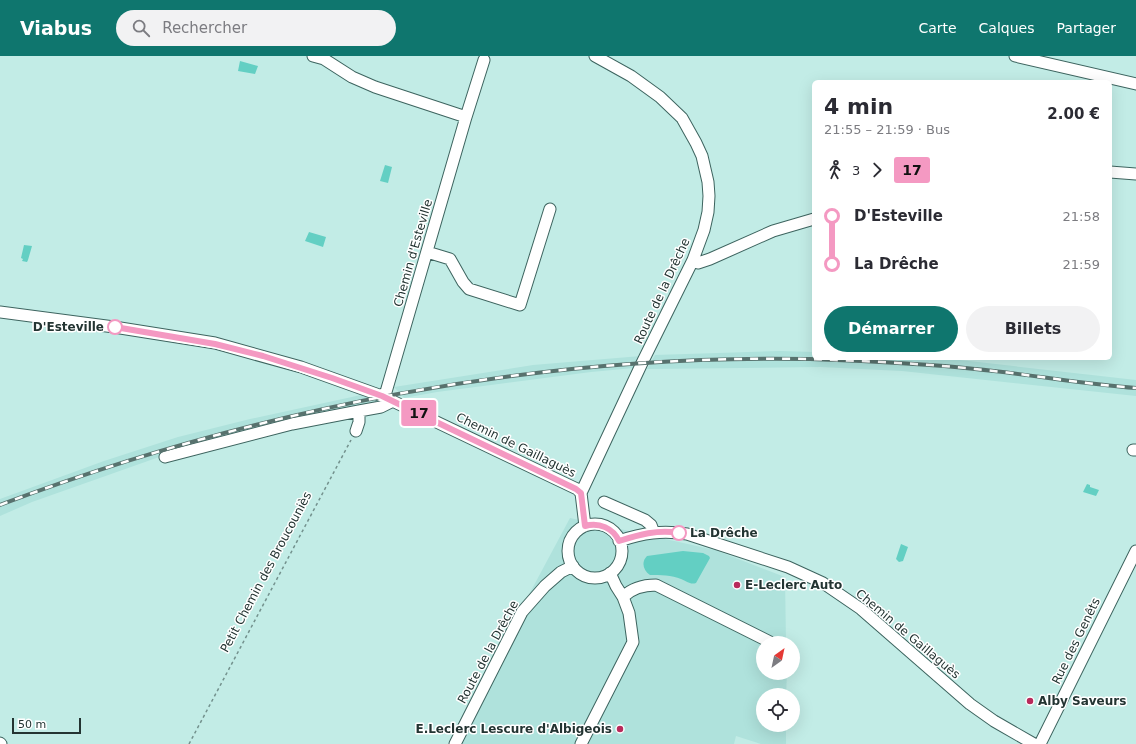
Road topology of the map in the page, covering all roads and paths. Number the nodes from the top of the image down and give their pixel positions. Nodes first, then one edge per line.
1 (313, 56) edge
2 (595, 56) edge
3 (1015, 56) edge
4 (484, 60) dead end
5 (1136, 84) edge
6 (466, 117) junction
7 (1112, 172) edge
8 (1136, 174) edge
9 (550, 209) dead end
10 (812, 220) edge
11 (427, 252) junction
12 (693, 260) junction
13 (0, 312) edge
14 (382, 396) junction
15 (393, 401) junction
16 (359, 411) junction
17 (356, 431) joint
18 (165, 457) dead end
19 (581, 493) junction
20 (604, 502) dead end
21 (585, 526) junction
22 (654, 533) junction
23 (619, 541) junction
24 (1136, 551) edge
25 (573, 566) junction
26 (610, 573) junction
27 (623, 597) junction
28 (758, 636) edge
29 (189, 744) edge
30 (455, 744) edge
31 (581, 744) edge
32 (1034, 744) edge
33 (1040, 744) edge

1 - 6 street
2 - 12 street, Route de la Drêche
3 - 5 street
4 - 6 street, Chemin d'Esteville
6 - 11 street, Chemin d'Esteville
7 - 8 street
9 - 11 street
10 - 12 street
11 - 14 street, Chemin d'Esteville
12 - 19 street, Route de la Drêche
13 - 14 street, Chemin de Gaillaguès
14 - 15 street, Chemin de Gaillaguès
15 - 16 street
15 - 19 street, Chemin de Gaillaguès
16 - 17 street
16 - 18 street
17 - 29 path, Petit Chemin des Broucouniès
19 - 21 street
20 - 22 street
21 - 23 street
21 - 25 street
22 - 23 street, Chemin de Gaillaguès
22 - 32 street, Chemin de Gaillaguès
23 - 26 street
24 - 33 street, Rue des Genêts
25 - 26 street
25 - 30 street, Route de la Drêche
26 - 27 street
27 - 28 street
27 - 31 street

